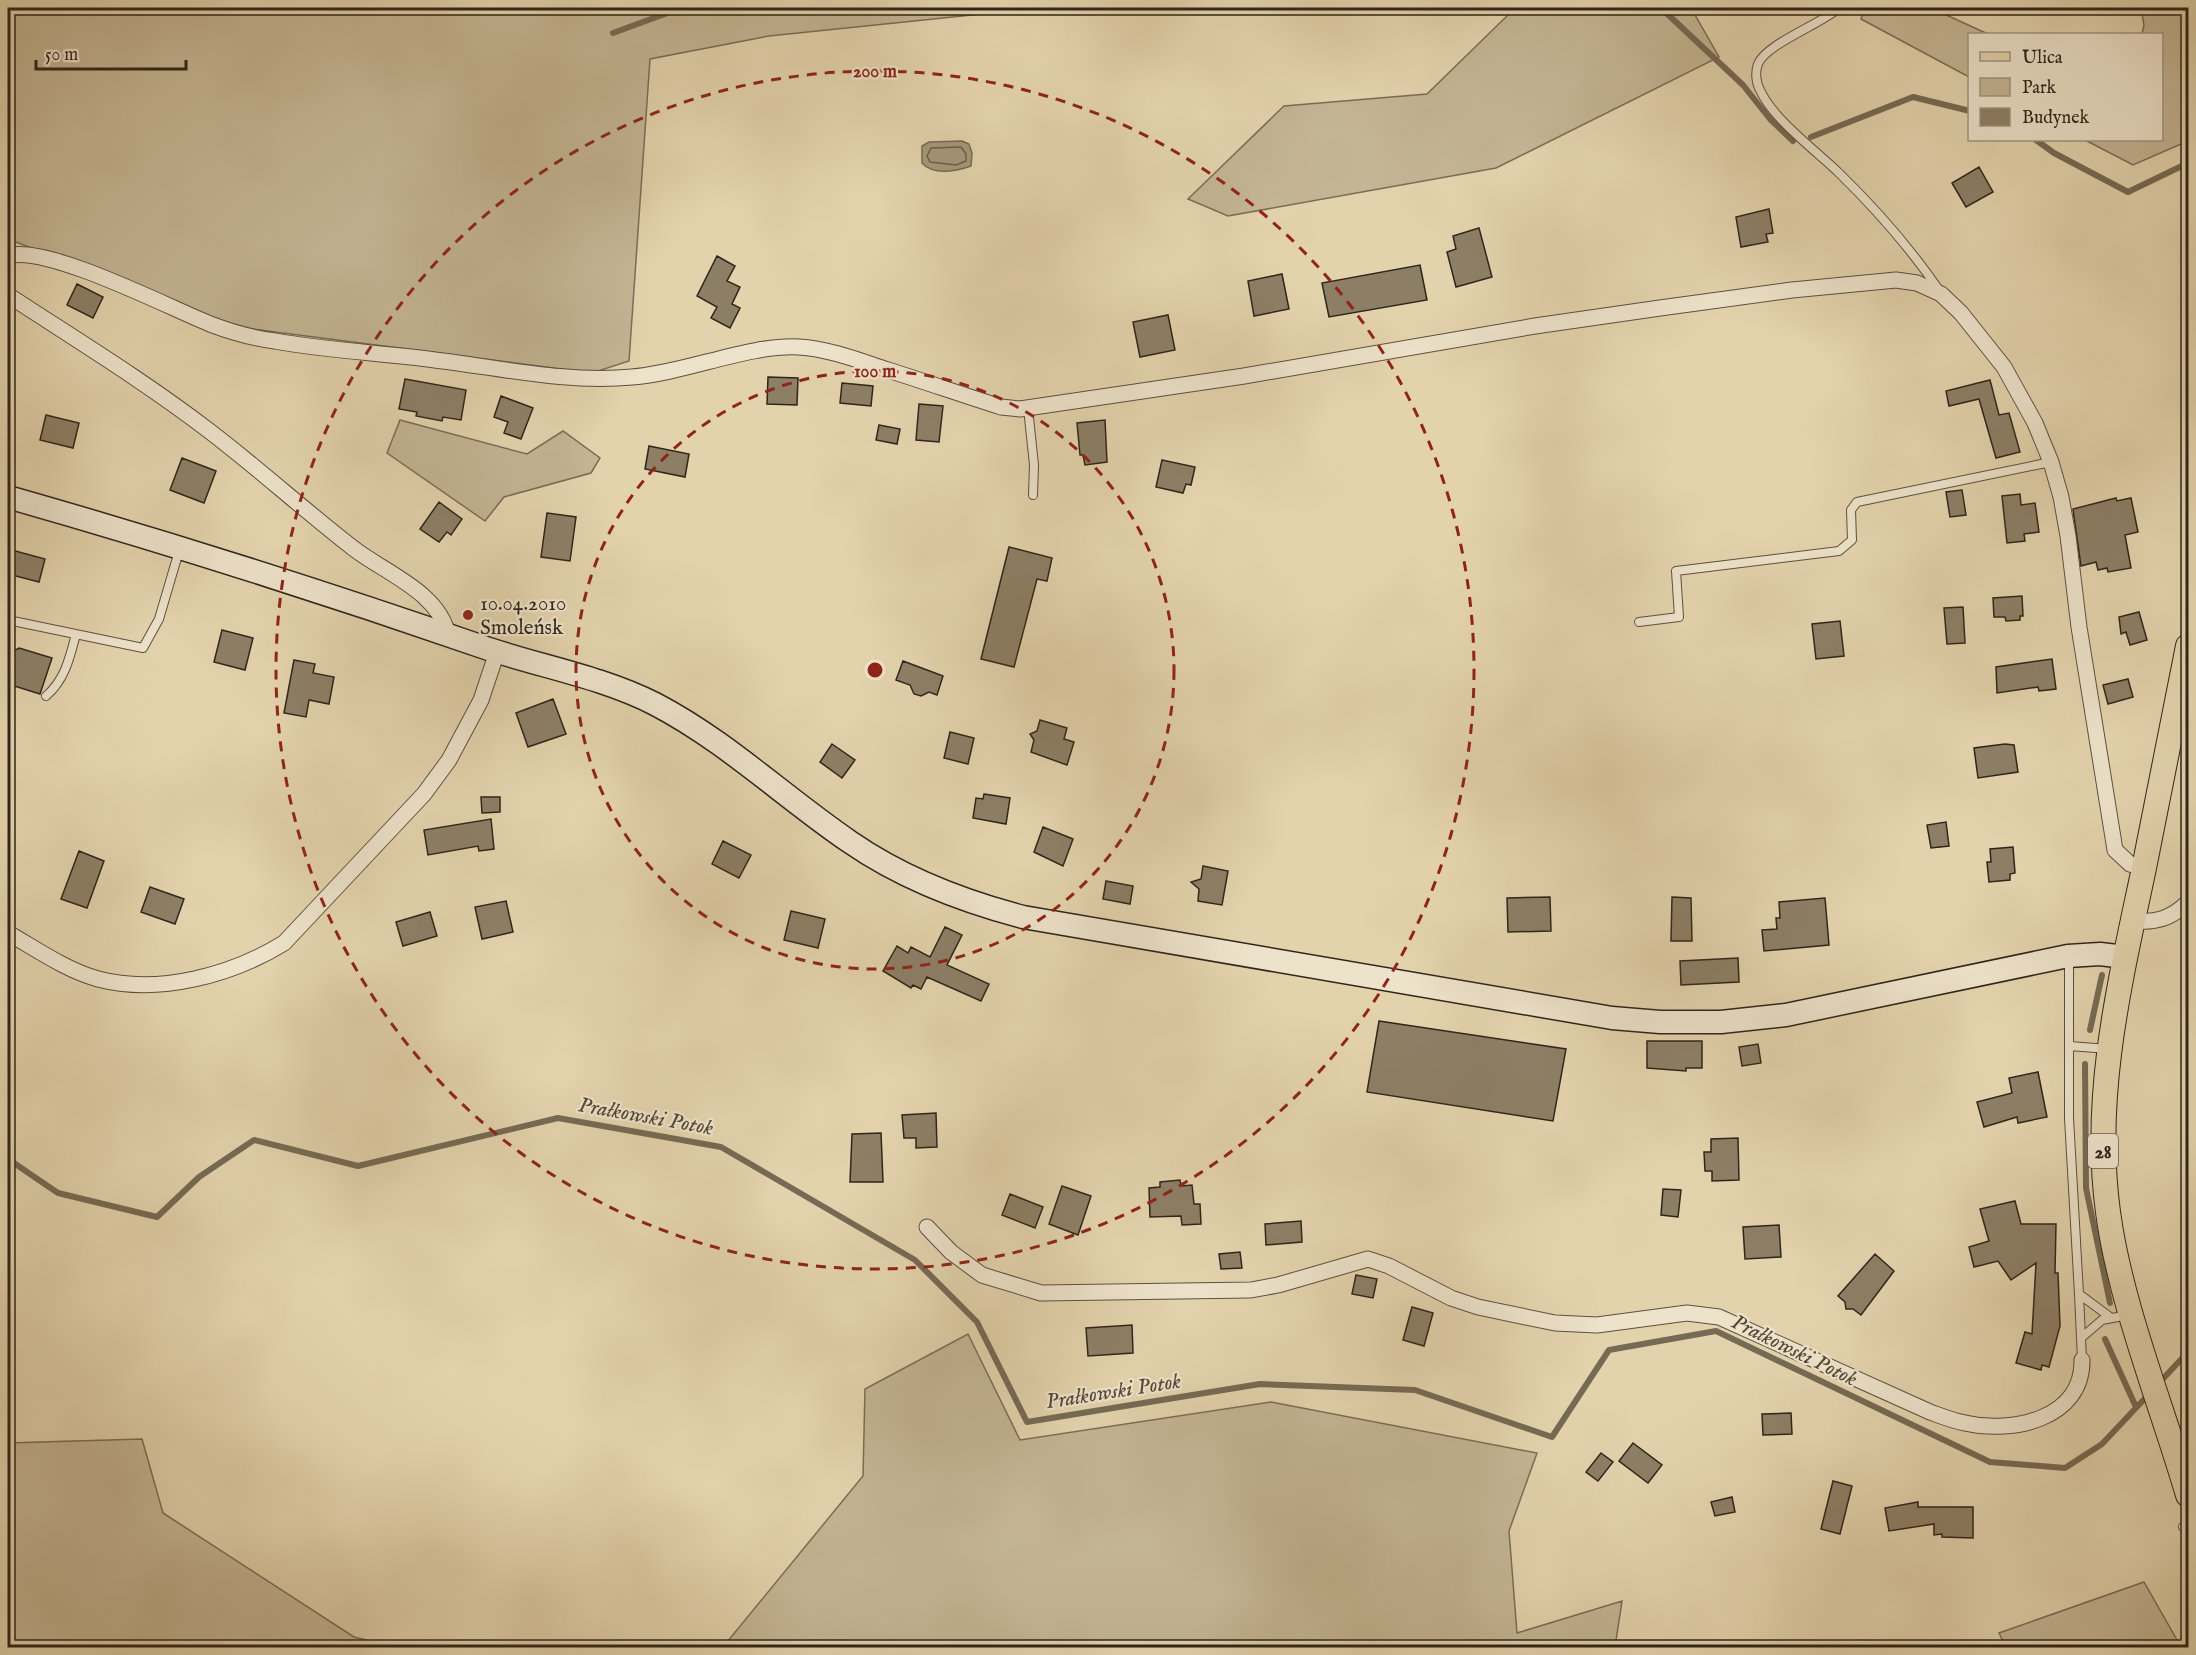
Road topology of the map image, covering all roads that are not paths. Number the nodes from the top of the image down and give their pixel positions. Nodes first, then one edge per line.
1 (1839, 8) edge
2 (8, 256) edge
3 (1941, 294) junction
4 (8, 295) edge
5 (1028, 408) junction
6 (2051, 462) junction
7 (1033, 495) dead end
8 (8, 497) edge
9 (180, 547) junction
10 (8, 620) edge
11 (1639, 622) dead end
12 (76, 634) junction
13 (448, 635) junction
14 (2188, 646) edge
15 (497, 652) junction
16 (46, 696) dead end
17 (2144, 868) junction
18 (2188, 902) edge
19 (2132, 920) junction
20 (8, 933) edge
21 (2068, 956) junction
22 (2125, 957) junction
23 (2070, 1046) junction
24 (2108, 1049) junction
25 (927, 1227) dead end
26 (2079, 1294) junction
27 (2121, 1316) junction
28 (2081, 1338) junction
29 (2082, 1360) joint
30 (2188, 1495) edge

1 - 3 lane
2 - 5 street
3 - 5 street
3 - 6 street
4 - 13 street
5 - 7 lane
6 - 11 lane
6 - 17 street
8 - 9 street
9 - 12 lane
9 - 13 street
10 - 12 lane
12 - 16 lane
13 - 15 street
14 - 17 main road, 28
15 - 20 street
15 - 21 street
17 - 19 main road, 28
18 - 19 street
19 - 22 main road, 28
21 - 22 street
21 - 23 lane
22 - 24 main road, 28
23 - 24 lane
23 - 26 lane
24 - 27 main road, 28
25 - 29 street
26 - 27 lane
26 - 28 lane
27 - 28 lane
27 - 30 main road, 28
28 - 29 lane

